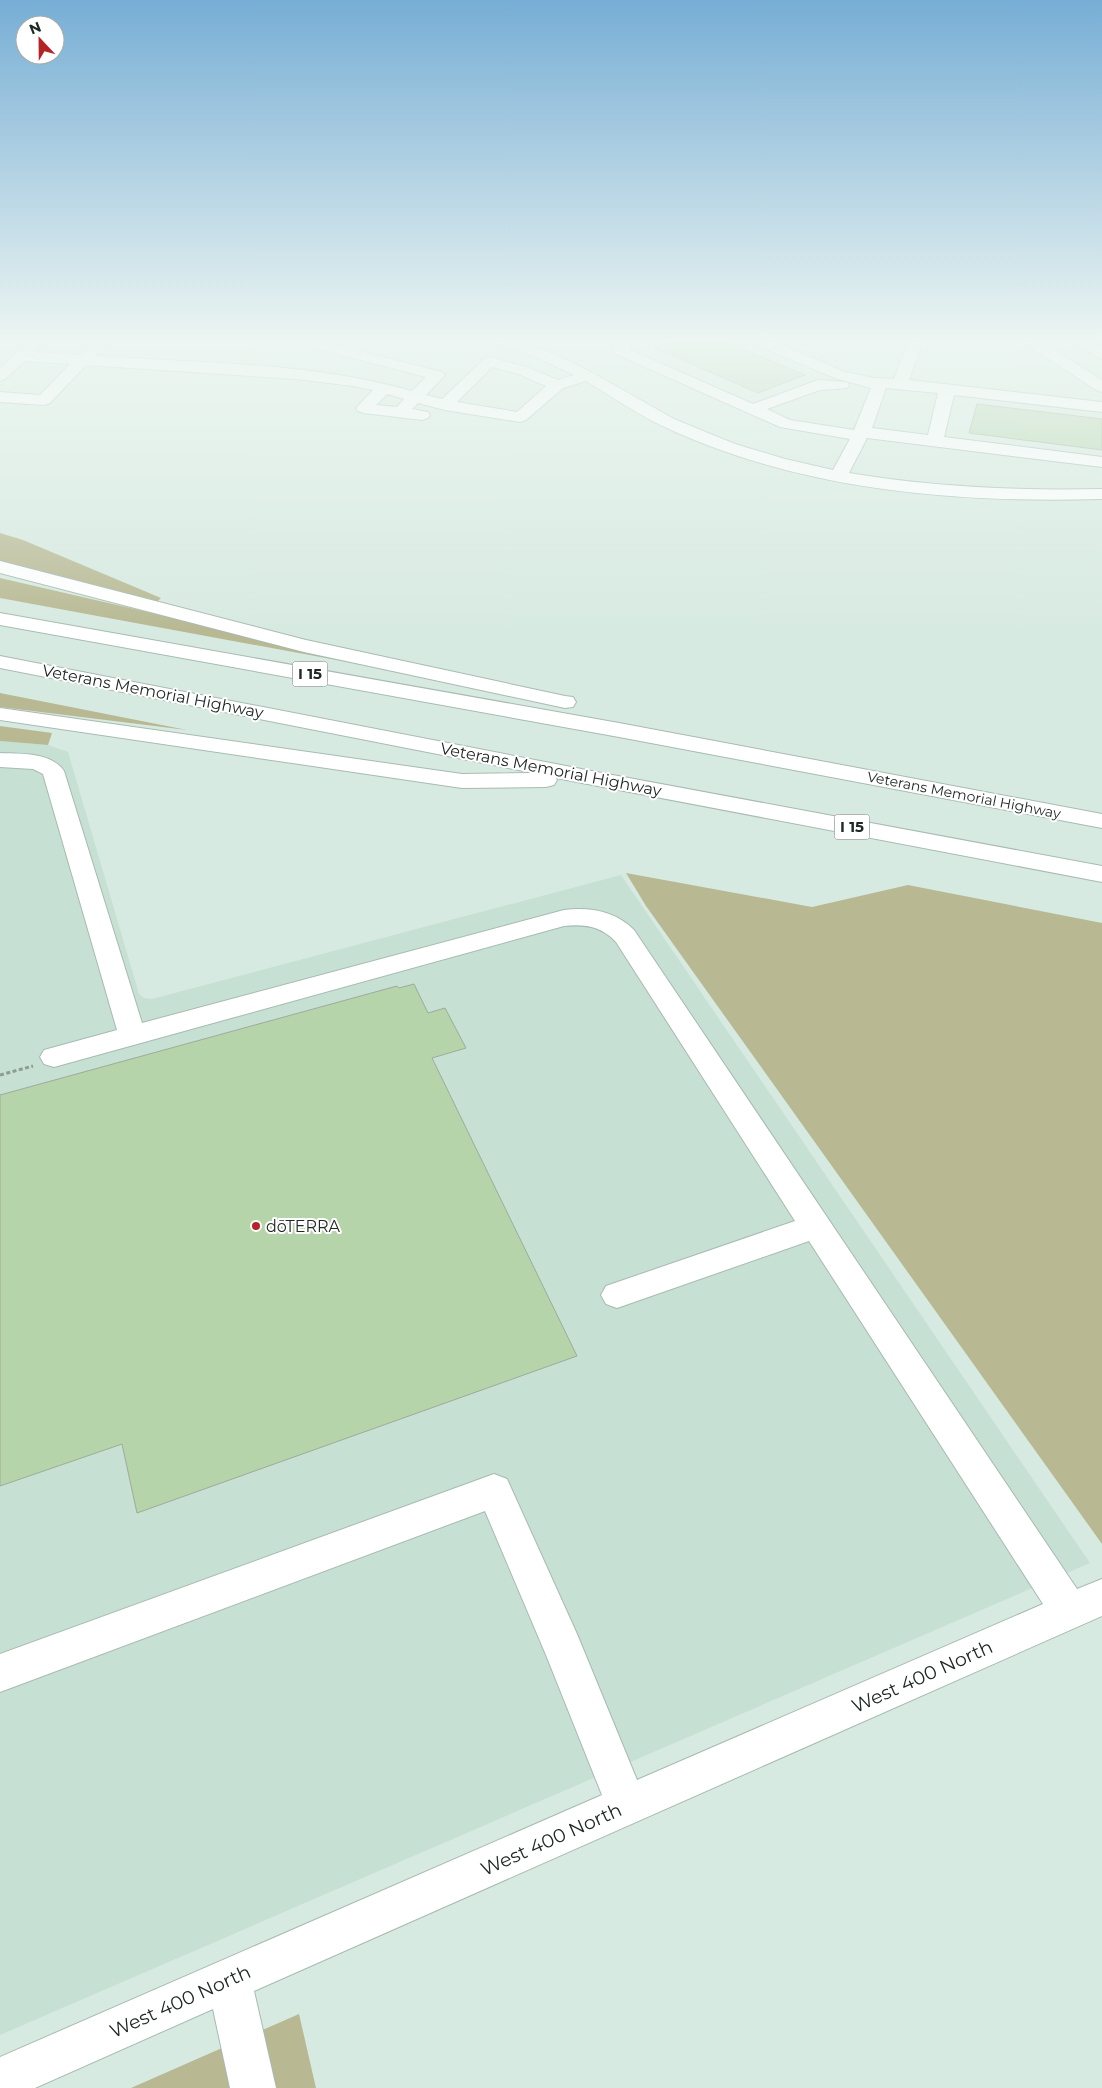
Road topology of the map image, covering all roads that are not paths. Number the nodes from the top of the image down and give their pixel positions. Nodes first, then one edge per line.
1 (701, 435) edge
2 (817, 435) edge
3 (842, 435) edge
4 (860, 435) edge
5 (886, 435) edge
6 (936, 435) edge
7 (896, 436) junction
8 (935, 441) junction
9 (893, 454) dead end
10 (1065, 457) junction
11 (1102, 462) edge
12 (1062, 475) dead end
13 (839, 476) junction
14 (1102, 494) edge
15 (0, 567) edge
16 (0, 618) edge
17 (0, 662) edge
18 (0, 714) edge
19 (619, 730) junction
20 (0, 760) edge
21 (602, 780) junction
22 (1102, 821) edge
23 (1102, 874) edge
24 (132, 1036) junction
25 (54, 1057) road end
26 (816, 1226) junction
27 (617, 1295) dead end
28 (1086, 1604) edge
29 (0, 1673) edge
30 (627, 1805) junction
31 (229, 1980) junction
32 (0, 2080) edge
33 (253, 2088) edge

1 - 13 main road
2 - 3 main road
4 - 13 main road
5 - 7 main road
6 - 8 main road
7 - 8 main road
7 - 9 main road
8 - 10 main road
10 - 11 main road
10 - 12 main road
13 - 14 main road
15 - 19 main road
16 - 19 main road, Veterans Memorial Highway / I 15
17 - 21 main road, Veterans Memorial Highway / I 15
18 - 21 main road
19 - 22 main road, Veterans Memorial Highway / I 15
20 - 24 main road
21 - 23 main road, Veterans Memorial Highway / I 15
24 - 25 main road
24 - 26 main road
26 - 27 main road
26 - 28 main road
28 - 30 main road, West 400 North
29 - 30 main road
30 - 31 main road, West 400 North
31 - 32 main road, West 400 North
31 - 33 main road

